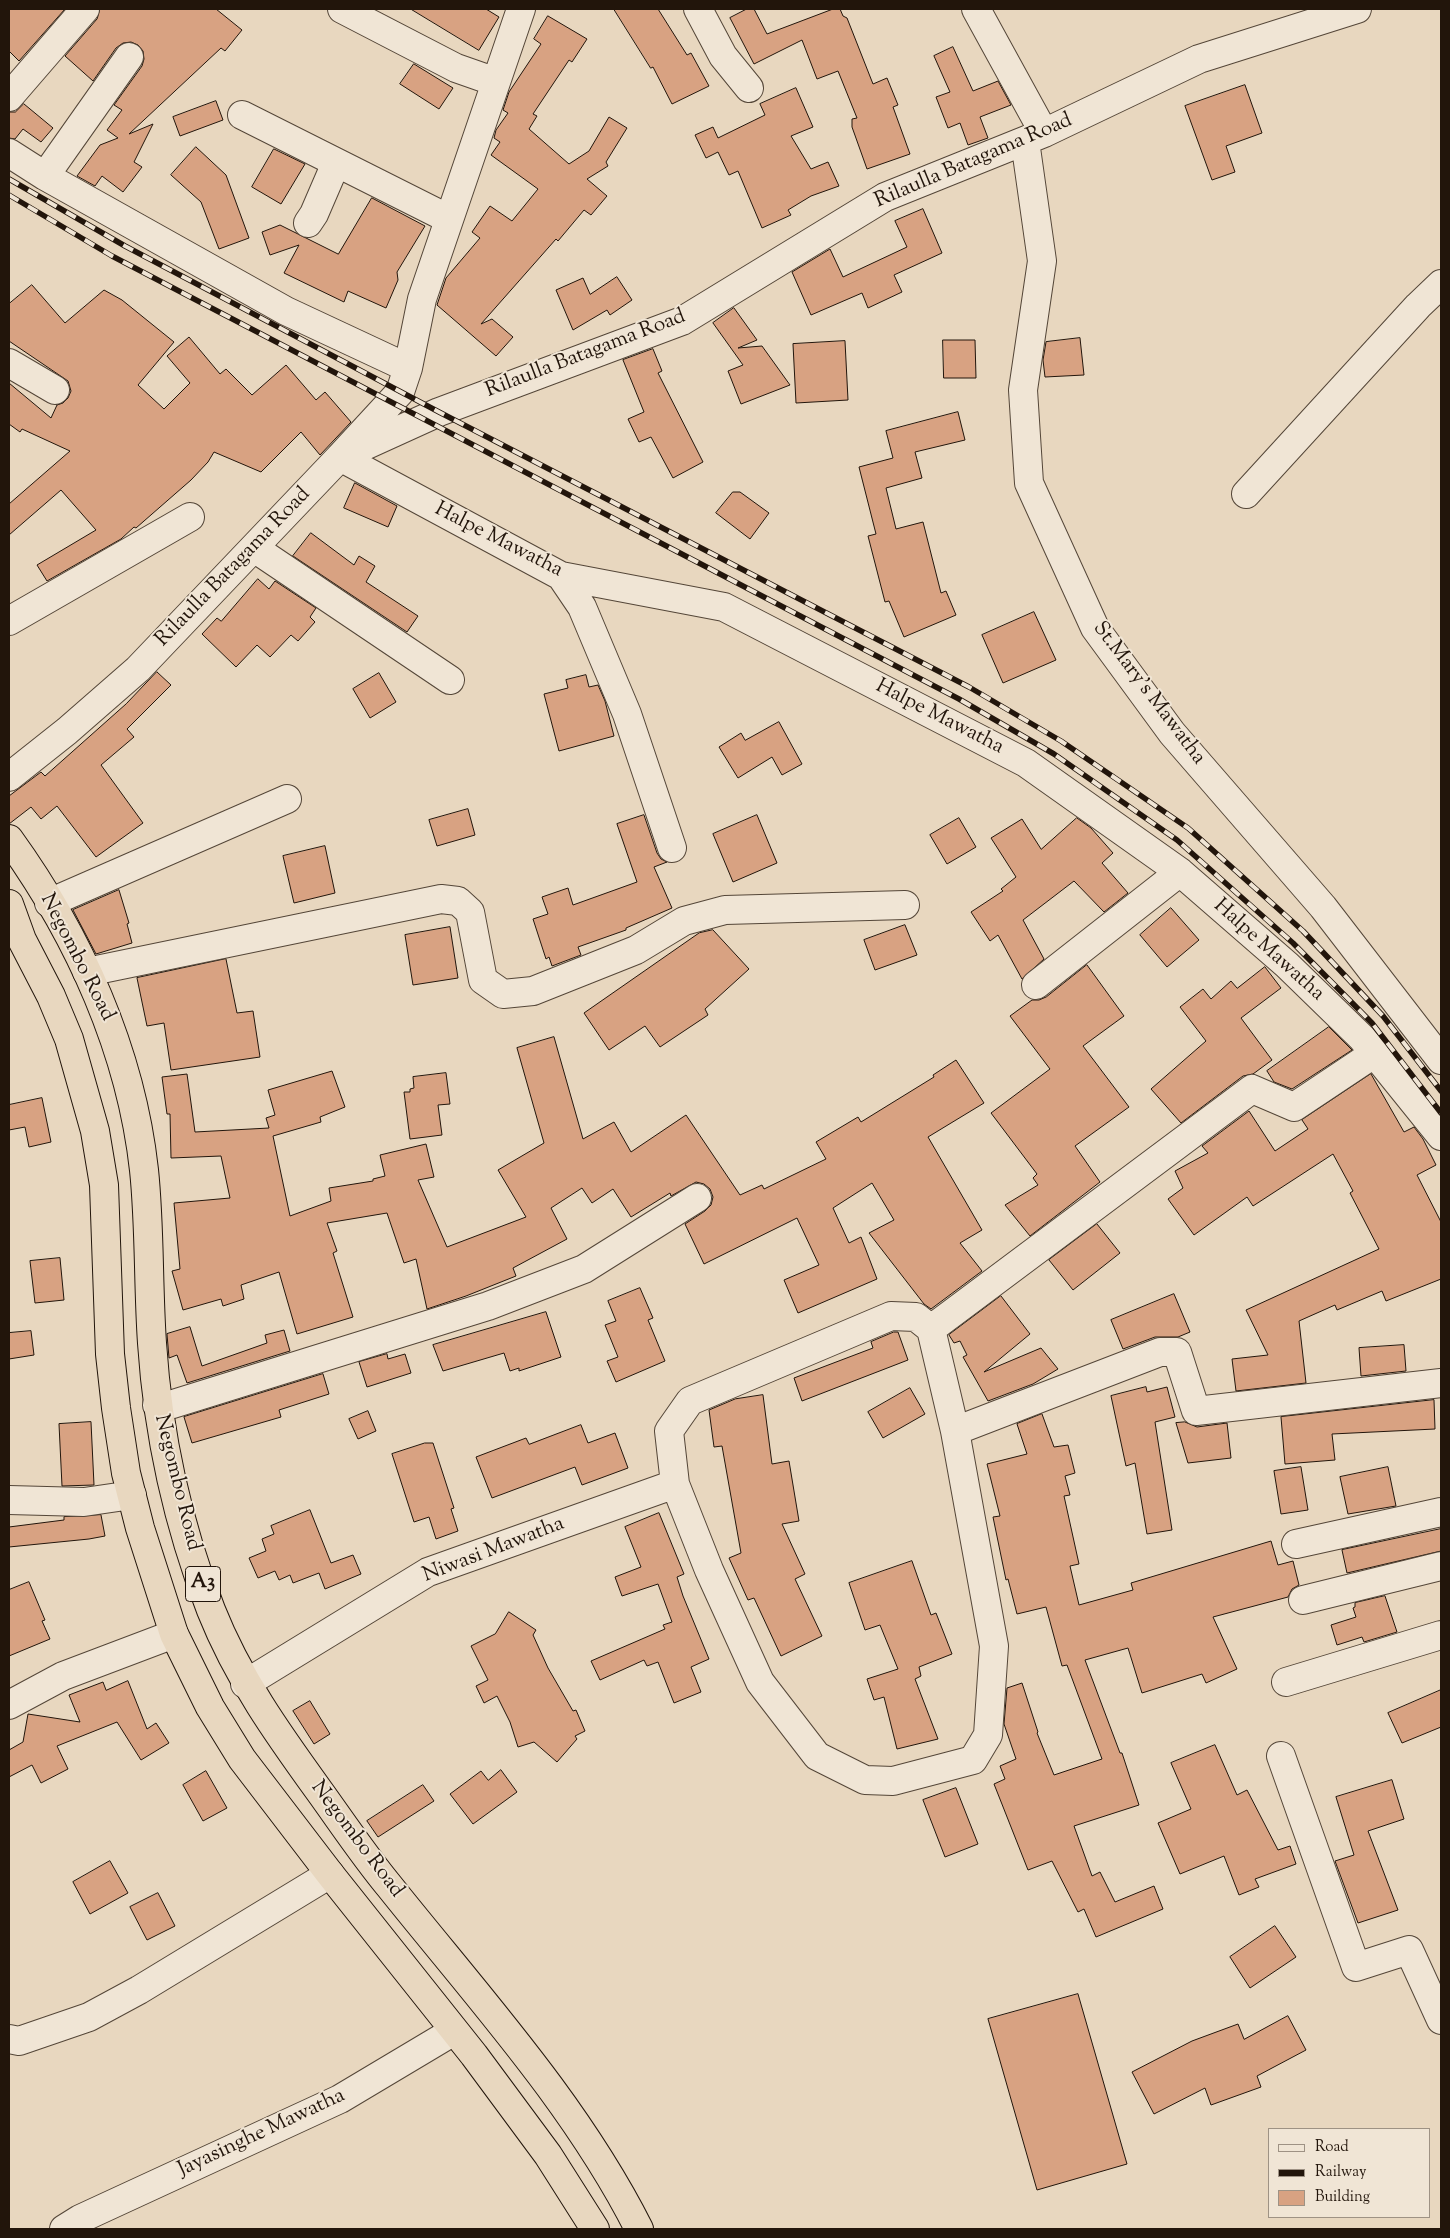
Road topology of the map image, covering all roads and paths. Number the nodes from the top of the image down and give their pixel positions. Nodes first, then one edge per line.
1 (85, 9) edge
2 (342, 9) edge
3 (520, 9) edge
4 (698, 9) edge
5 (976, 9) edge
6 (1357, 9) edge
7 (129, 58) dead end
8 (496, 82) junction
9 (749, 88) dead end
10 (9, 97) edge
11 (242, 115) dead end
12 (1034, 137) junction
13 (9, 153) edge
14 (336, 163) junction
15 (45, 176) junction
16 (449, 219) junction
17 (308, 223) dead end
18 (1441, 284) edge
19 (9, 363) edge
20 (408, 368) junction
21 (55, 390) dead end
22 (340, 457) junction
23 (1246, 494) dead end
24 (190, 518) dead end
25 (254, 548) junction
26 (561, 576) junction
27 (9, 621) edge
28 (450, 680) dead end
29 (9, 777) edge
30 (287, 799) dead end
31 (9, 839) edge
32 (672, 848) dead end
33 (1180, 872) junction
34 (50, 902) junction
35 (9, 904) edge
36 (905, 905) dead end
37 (87, 972) junction
38 (1036, 986) dead end
39 (1375, 1053) junction
40 (1441, 1060) edge
41 (1441, 1136) edge
42 (697, 1198) dead end
43 (931, 1329) junction
44 (1441, 1383) edge
45 (157, 1406) junction
46 (954, 1431) junction
47 (674, 1484) junction
48 (132, 1496) junction
49 (9, 1500) edge
50 (1441, 1512) edge
51 (1296, 1544) dead end
52 (1441, 1566) edge
53 (1303, 1600) dead end
54 (174, 1634) junction
55 (1441, 1636) edge
56 (1286, 1682) dead end
57 (245, 1684) junction
58 (9, 1705) edge
59 (1281, 1756) dead end
60 (330, 1874) junction
61 (1441, 2020) edge
62 (454, 2031) junction
63 (9, 2039) edge
64 (64, 2229) edge
65 (595, 2229) edge
66 (640, 2229) edge

1 - 10 street
2 - 8 street
3 - 8 street
4 - 9 street
5 - 12 street
6 - 12 street, Rilaulla Batagama Road
7 - 15 street
8 - 16 street
11 - 14 street
12 - 22 street, Rilaulla Batagama Road
12 - 40 street, St.Mary's Mawatha
13 - 15 street
14 - 16 street
14 - 17 street
15 - 20 street
16 - 20 street
18 - 23 street
19 - 21 street
20 - 22 street
22 - 25 street, Rilaulla Batagama Road
22 - 26 street, Halpe Mawatha
24 - 27 street
25 - 28 street
25 - 29 street, Rilaulla Batagama Road
26 - 32 street
26 - 33 street, Halpe Mawatha
30 - 34 street
31 - 34 highway, Negombo Road / A3
33 - 38 street
33 - 39 street, Halpe Mawatha
34 - 37 highway, Negombo Road / A3
35 - 48 highway, Negombo Road / A3
36 - 37 street
37 - 45 highway, Negombo Road / A3
39 - 41 street, Halpe Mawatha
39 - 43 street
42 - 45 street
43 - 46 street
43 - 47 street
44 - 46 street
45 - 57 highway, Negombo Road / A3
46 - 47 street
47 - 57 street, Niwasi Mawatha
48 - 49 street
48 - 54 highway, Negombo Road / A3
50 - 51 street
52 - 53 street
54 - 58 street
54 - 60 highway, Negombo Road / A3
55 - 56 street
57 - 66 highway, Negombo Road / A3
59 - 61 street
60 - 62 highway, Negombo Road / A3
60 - 63 street
62 - 64 street, Jayasinghe Mawatha
62 - 65 highway, Negombo Road / A3

